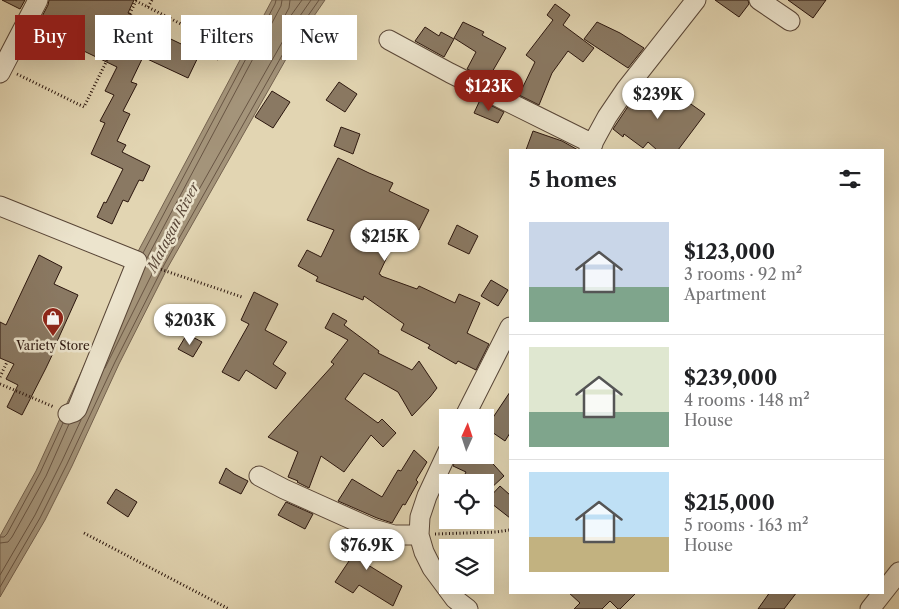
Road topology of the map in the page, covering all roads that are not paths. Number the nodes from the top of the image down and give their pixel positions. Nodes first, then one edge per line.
1 (38, 0) edge
2 (696, 0) edge
3 (759, 0) edge
4 (790, 21) dead end
5 (389, 40) dead end
6 (2, 70) edge
7 (591, 147) edge
8 (0, 206) edge
9 (509, 329) edge
10 (469, 409) edge
11 (68, 414) road end
12 (442, 464) edge
13 (259, 476) dead end
14 (419, 536) junction
15 (899, 572) edge
16 (884, 591) edge
17 (882, 594) edge
18 (457, 606) edge
19 (870, 609) edge

1 - 6 street
2 - 7 street
3 - 4 street
5 - 7 street
8 - 11 street
9 - 10 street
12 - 14 street
13 - 14 street
14 - 18 street
15 - 16 street
17 - 19 street

